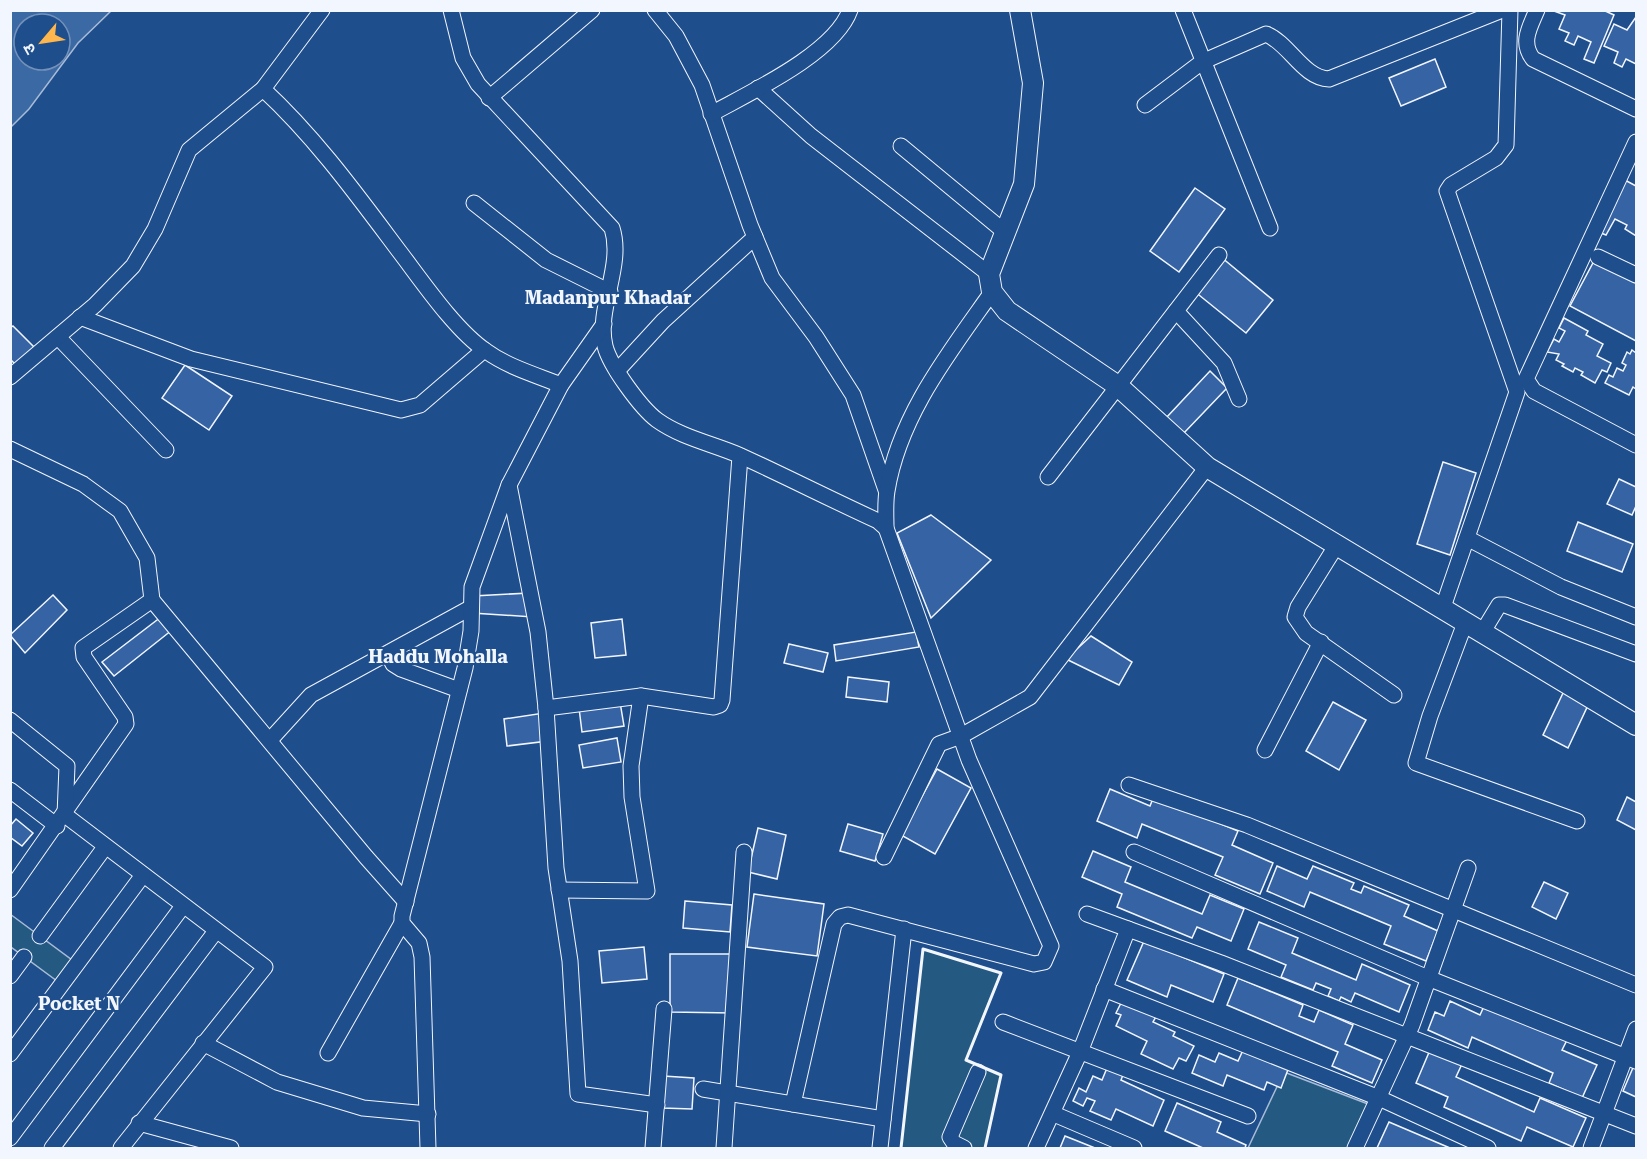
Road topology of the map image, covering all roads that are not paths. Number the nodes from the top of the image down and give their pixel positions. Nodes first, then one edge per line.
1 (322, 10) edge
2 (451, 10) edge
3 (592, 10) edge
4 (656, 10) edge
5 (850, 10) edge
6 (1020, 10) edge
7 (1183, 10) edge
8 (1502, 10) edge
9 (1510, 10) edge
10 (1537, 10) edge
11 (1202, 62) junction
12 (758, 88) junction
13 (263, 89) junction
14 (489, 98) junction
15 (1145, 105) dead end
16 (1636, 109) edge
17 (711, 114) junction
18 (1636, 142) edge
19 (901, 146) dead end
20 (474, 202) dead end
21 (1270, 228) dead end
22 (1006, 233) junction
23 (755, 237) junction
24 (1219, 255) dead end
25 (1598, 257) dead end
26 (1636, 275) edge
27 (991, 283) junction
28 (610, 292) junction
29 (1176, 311) junction
30 (80, 317) junction
31 (604, 324) junction
32 (58, 337) junction
33 (484, 350) junction
34 (617, 371) junction
35 (10, 377) edge
36 (561, 385) junction
37 (1118, 386) junction
38 (1239, 399) dead end
39 (1635, 441) edge
40 (10, 449) edge
41 (166, 450) dead end
42 (740, 456) junction
43 (1207, 467) junction
44 (1048, 477) dead end
45 (509, 485) junction
46 (887, 492) junction
47 (886, 528) junction
48 (1467, 538) junction
49 (1336, 546) junction
50 (152, 600) junction
51 (470, 608) junction
52 (1442, 610) junction
53 (1636, 617) edge
54 (1464, 623) junction
55 (1482, 633) junction
56 (1321, 642) junction
57 (388, 654) junction
58 (1636, 654) edge
59 (459, 690) junction
60 (1394, 695) dead end
61 (641, 696) junction
62 (546, 708) junction
63 (10, 720) edge
64 (1636, 725) edge
65 (961, 736) junction
66 (270, 741) junction
67 (1265, 750) dead end
68 (1129, 785) dead end
69 (10, 789) edge
70 (61, 820) junction
71 (1577, 821) dead end
72 (105, 847) junction
73 (744, 852) dead end
74 (1134, 852) dead end
75 (884, 857) dead end
76 (1468, 868) dead end
77 (143, 875) junction
78 (10, 890) edge
79 (559, 890) junction
80 (406, 902) junction
81 (183, 906) junction
82 (1453, 911) junction
83 (1087, 914) dead end
84 (402, 922) junction
85 (904, 929) junction
86 (1128, 929) junction
87 (216, 931) junction
88 (40, 936) dead end
89 (24, 957) dead end
90 (10, 976) edge
91 (1428, 978) junction
92 (1636, 985) edge
93 (1104, 989) junction
94 (664, 1009) dead end
95 (1003, 1022) dead end
96 (1636, 1029) edge
97 (1407, 1037) junction
98 (202, 1043) junction
99 (1080, 1052) junction
100 (328, 1053) dead end
101 (10, 1054) edge
102 (1631, 1059) edge
103 (978, 1072) dead end
104 (703, 1089) dead end
105 (728, 1093) junction
106 (1379, 1098) junction
107 (793, 1104) junction
108 (657, 1105) junction
109 (1605, 1113) junction
110 (428, 1114) junction
111 (1054, 1114) junction
112 (1248, 1116) dead end
113 (883, 1119) junction
114 (139, 1123) junction
115 (1636, 1126) edge
116 (10, 1138) edge
117 (52, 1149) edge
118 (121, 1149) edge
119 (231, 1149) edge
120 (428, 1149) edge
121 (653, 1149) edge
122 (724, 1149) edge
123 (880, 1149) edge
124 (964, 1149) edge
125 (1036, 1149) edge
126 (1134, 1149) edge
127 (1355, 1149) edge
128 (1488, 1149) edge
129 (1591, 1149) edge

1 - 13 street
2 - 14 street
3 - 14 street
4 - 17 street
5 - 12 street
6 - 22 street
7 - 11 street
8 - 11 street
9 - 48 street
10 - 16 street
11 - 15 street
11 - 21 street
12 - 17 street
12 - 27 street
13 - 30 street
13 - 33 street
14 - 28 street
17 - 23 street
18 - 39 street
19 - 22 street
20 - 28 street
22 - 27 street
23 - 34 street
23 - 46 street
24 - 29 street
25 - 26 street
27 - 37 street
27 - 46 street
28 - 31 street
29 - 37 street
29 - 38 street
30 - 32 street
30 - 33 street
31 - 34 street
31 - 36 street
32 - 35 street
32 - 41 street
33 - 36 street
34 - 42 street
36 - 45 street
37 - 43 street
37 - 44 street
40 - 50 street
42 - 47 street
42 - 61 street
43 - 49 street
43 - 65 street
45 - 51 street
45 - 62 street
46 - 47 street
47 - 65 street
48 - 52 street
48 - 53 street
49 - 52 street
49 - 56 street
50 - 66 street
50 - 70 street
51 - 57 street
51 - 59 street
52 - 54 street
54 - 55 street
54 - 71 street
55 - 58 street
55 - 64 street
56 - 60 street
56 - 67 street
57 - 59 street
57 - 66 street
59 - 80 street
61 - 62 street
61 - 79 street
62 - 79 street
63 - 70 street
65 - 75 street
65 - 85 street
66 - 80 street
68 - 82 street
69 - 70 street
70 - 72 street
70 - 78 street
72 - 77 street
72 - 88 street
73 - 105 street
74 - 91 street
76 - 82 street
77 - 81 street
77 - 101 street
79 - 108 street
80 - 84 street
81 - 87 street
81 - 116 street
82 - 91 street
82 - 92 street
83 - 86 street
84 - 100 street
84 - 110 street
85 - 107 street
85 - 113 street
86 - 93 street
86 - 97 street
87 - 98 street
87 - 117 street
89 - 90 street
91 - 97 street
91 - 102 street
93 - 99 street
93 - 106 street
94 - 108 street
95 - 99 street
96 - 102 street
97 - 106 street
97 - 109 street
98 - 110 street
98 - 114 street
99 - 111 street
99 - 112 street
102 - 109 street
103 - 124 street
104 - 105 street
105 - 107 street
105 - 122 street
106 - 127 street
106 - 128 street
107 - 113 street
108 - 121 street
109 - 115 street
109 - 129 street
110 - 120 street
111 - 125 street
111 - 126 street
113 - 123 street
114 - 118 street
114 - 119 street

